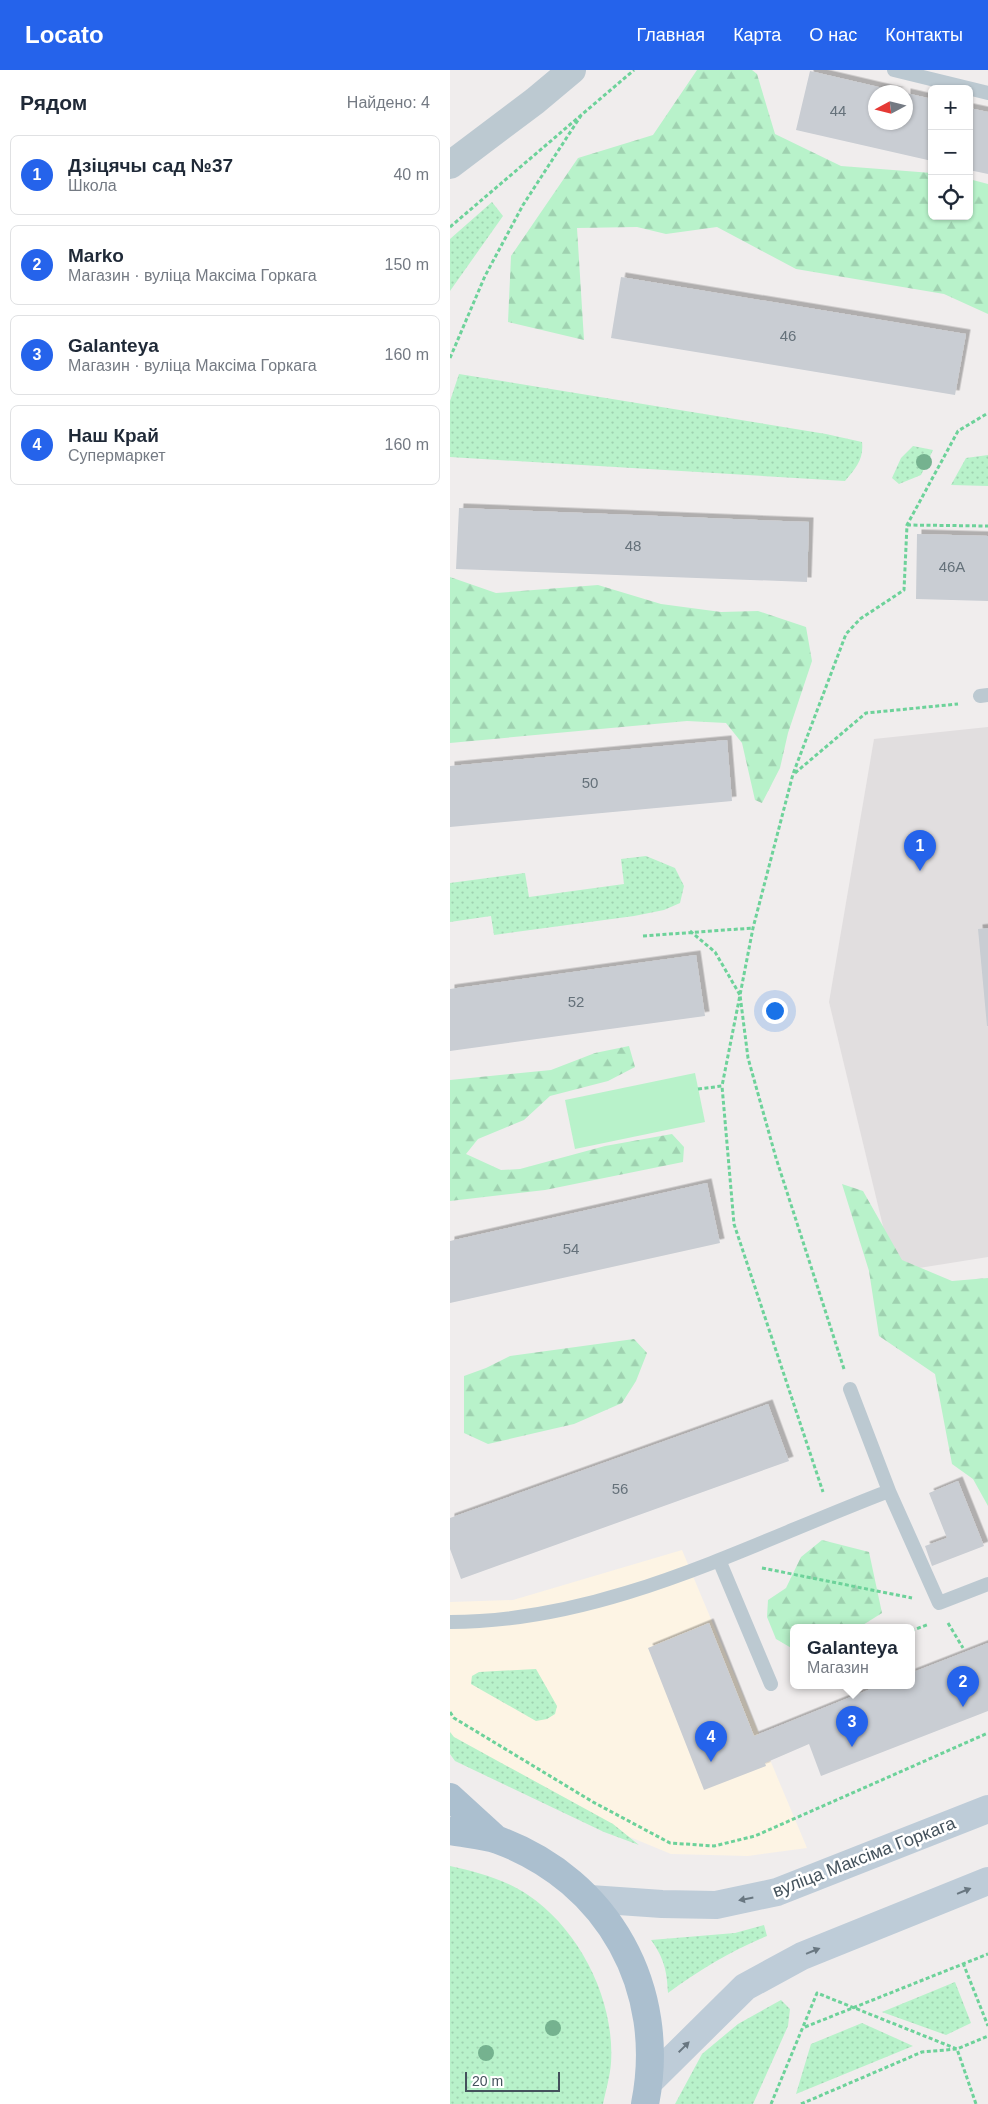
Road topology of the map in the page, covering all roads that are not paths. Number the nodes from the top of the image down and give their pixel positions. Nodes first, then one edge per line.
1 (572, 70) edge
2 (894, 70) edge
3 (988, 93) edge
4 (450, 165) edge
5 (850, 1389) road end
6 (889, 1491) junction
7 (719, 1560) junction
8 (988, 1584) edge
9 (450, 1622) edge
10 (771, 1684) dead end
11 (450, 1798) edge
12 (988, 1809) edge
13 (450, 1831) edge
14 (498, 1840) junction
15 (988, 1881) edge
16 (590, 1899) junction
17 (647, 2092) edge

1 - 4 street
2 - 3 lane
5 - 6 lane
6 - 7 lane
6 - 8 lane
7 - 9 lane
7 - 10 lane
11 - 14 main road
12 -> 16 main road, вуліца Максіма Горкага
13 - 14 main road
14 - 16 main road
17 -> 15 main road
16 - 17 main road

